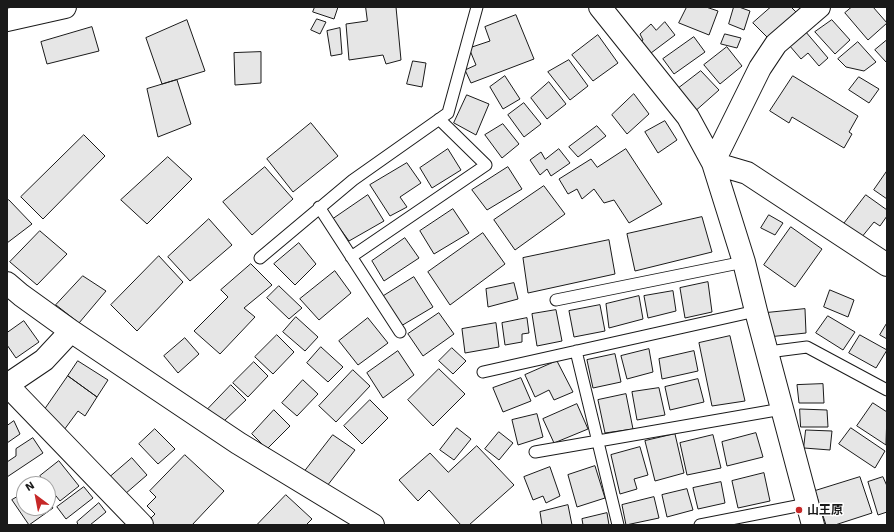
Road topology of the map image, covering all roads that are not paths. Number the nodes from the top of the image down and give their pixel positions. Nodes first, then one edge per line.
1 (64, 7) edge
2 (477, 7) edge
3 (600, 7) edge
4 (818, 7) edge
5 (7, 20) edge
6 (439, 120) junction
7 (713, 163) junction
8 (319, 207) junction
9 (352, 257) junction
10 (884, 257) edge
11 (260, 258) dead end
12 (744, 262) junction
13 (7, 283) edge
14 (556, 300) dead end
15 (756, 311) junction
16 (71, 331) junction
17 (400, 332) dead end
18 (576, 351) junction
19 (768, 352) junction
20 (483, 372) dead end
21 (887, 390) edge
22 (782, 409) junction
23 (598, 440) junction
24 (535, 452) dead end
25 (807, 504) junction
26 (142, 525) edge
27 (374, 525) edge
28 (618, 525) edge
29 (700, 525) edge
30 (813, 525) edge

1 - 5 street
2 - 6 lane
3 - 7 street
4 - 7 street
6 - 8 lane
6 - 9 lane
7 - 10 street
7 - 12 street
8 - 9 lane
8 - 11 lane
9 - 17 lane
12 - 14 lane
12 - 15 street
13 - 16 street
15 - 18 lane
15 - 19 street
16 - 26 street
16 - 27 street
18 - 20 lane
18 - 23 lane
19 - 21 lane
19 - 22 street
22 - 23 lane
22 - 25 street
23 - 24 lane
23 - 28 lane
25 - 29 lane
25 - 30 street

